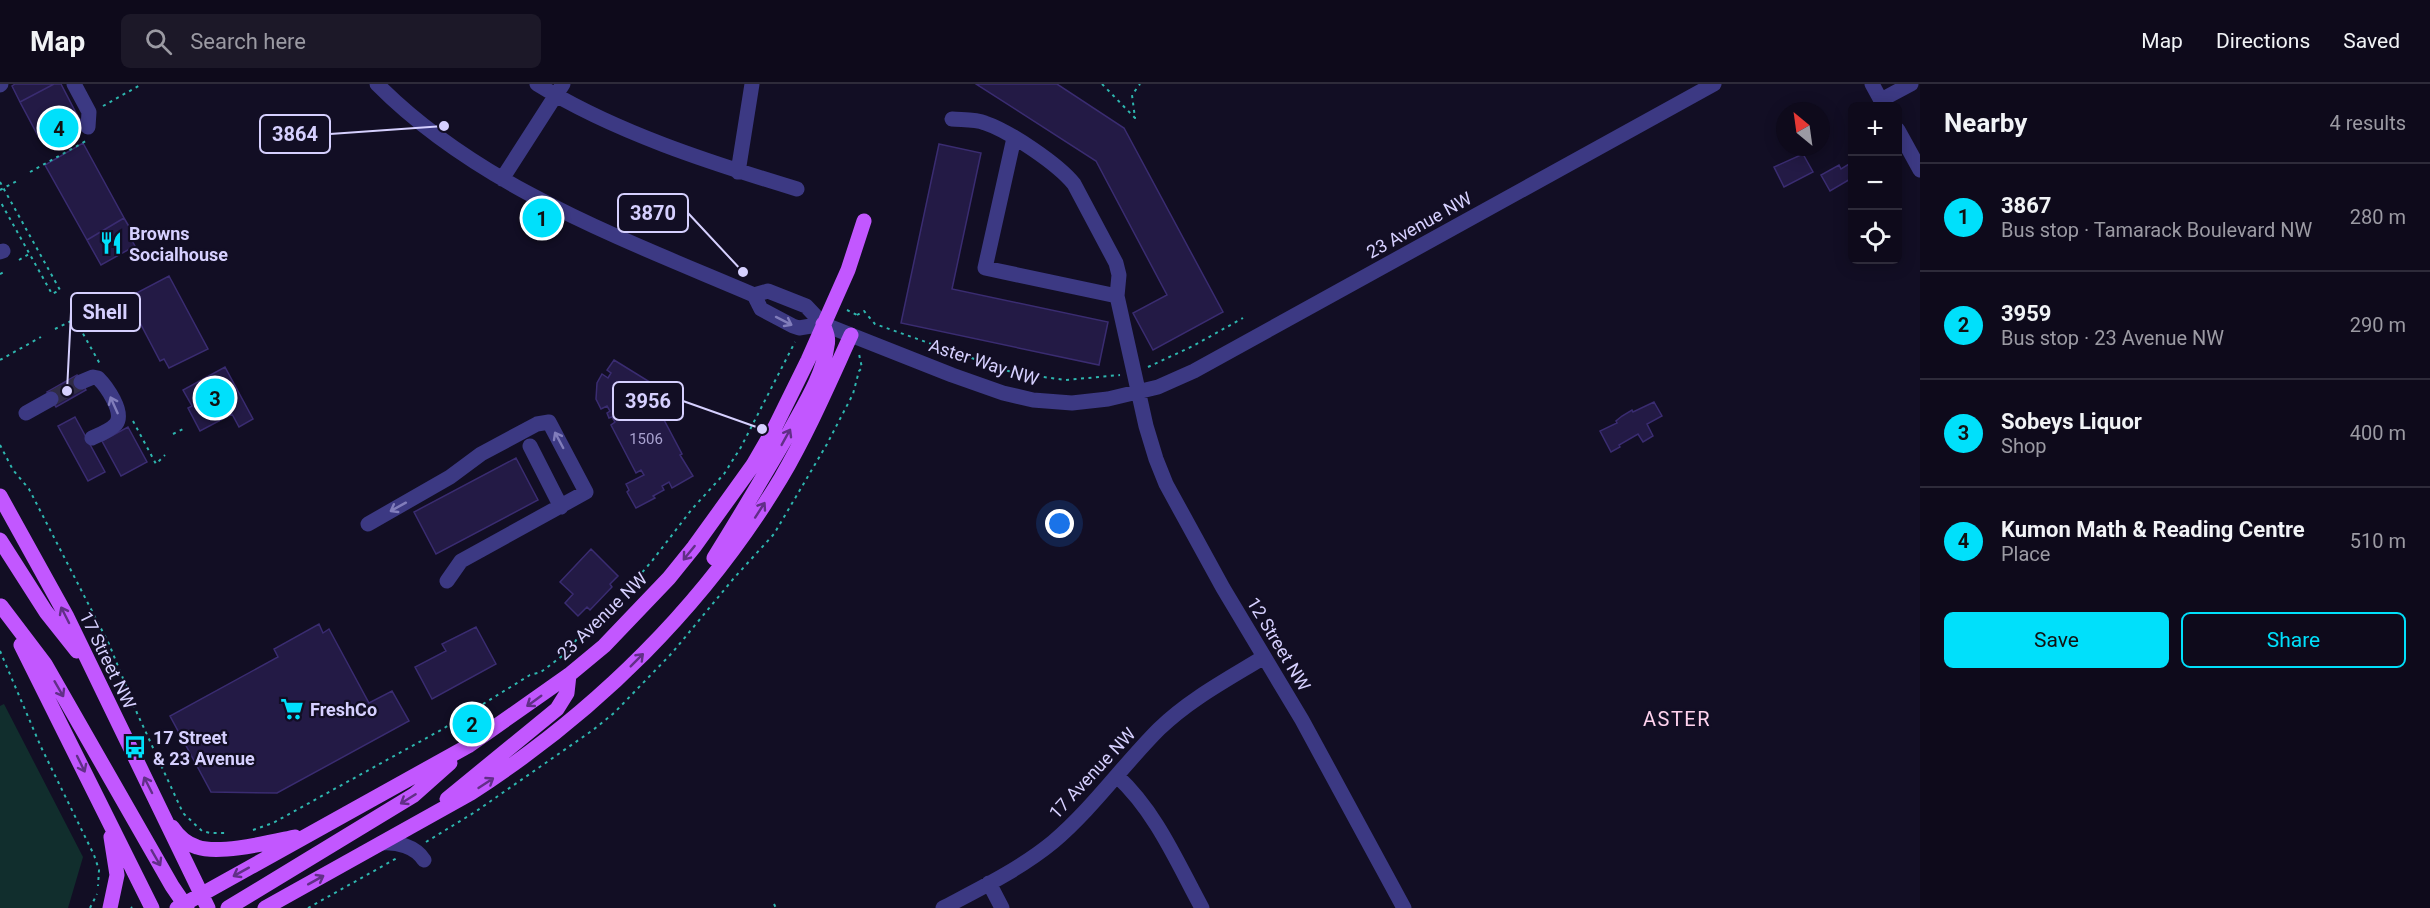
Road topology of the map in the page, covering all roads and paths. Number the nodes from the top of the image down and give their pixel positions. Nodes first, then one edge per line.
1 (74, 84) edge
2 (142, 84) edge
3 (377, 84) edge
4 (537, 84) edge
5 (753, 84) edge
6 (1102, 84) edge
7 (1140, 84) edge
8 (1714, 84) edge
9 (1872, 84) edge
10 (1911, 84) edge
11 (559, 90) edge
12 (1881, 102) edge
13 (1884, 102) edge
14 (96, 110) dead end
15 (952, 119) dead end
16 (89, 133) joint
17 (1902, 137) edge
18 (1014, 138) junction
19 (1920, 170) edge
20 (30, 172) dead end
21 (738, 172) junction
22 (502, 178) junction
23 (17, 180) dead end
24 (0, 182) edge
25 (2, 189) edge
26 (797, 189) dead end
27 (0, 201) edge
28 (864, 221) dead end
29 (29, 254) junction
30 (19, 260) dead end
31 (6, 271) dead end
32 (0, 274) edge
33 (754, 295) junction
34 (1117, 296) junction
35 (85, 314) dead end
36 (857, 315) dead end
37 (1243, 318) dead end
38 (823, 324) junction
39 (55, 329) dead end
40 (851, 335) junction
41 (41, 337) dead end
42 (795, 343) dead end
43 (0, 360) edge
44 (859, 364) dead end
45 (862, 368) dead end
46 (1134, 371) junction
47 (81, 382) tunnel mouth
48 (1138, 393) junction
49 (51, 399) tunnel mouth
50 (26, 413) dead end
51 (185, 428) dead end
52 (173, 434) dead end
53 (92, 438) dead end
54 (0, 445) edge
55 (530, 446) dead end
56 (0, 496) edge
57 (561, 507) junction
58 (368, 524) dead end
59 (0, 540) edge
60 (447, 581) dead end
61 (1, 605) edge
62 (680, 613) junction
63 (0, 651) edge
64 (1264, 657) junction
65 (91, 667) junction
66 (569, 675) junction
67 (615, 713) dead end
68 (468, 746) junction
69 (1117, 776) junction
70 (163, 815) junction
71 (108, 819) junction
72 (422, 820) junction
73 (252, 830) dead end
74 (233, 833) dead end
75 (311, 834) junction
76 (382, 843) junction
77 (421, 854) joint
78 (404, 855) dead end
79 (989, 883) junction
80 (192, 905) edge
81 (270, 906) edge
82 (90, 908) edge
83 (110, 908) edge
84 (152, 908) edge
85 (228, 908) edge
86 (308, 908) edge
87 (944, 908) edge
88 (1002, 908) edge
89 (1202, 908) edge
90 (1404, 908) edge

1 - 16 street
2 - 14 path
3 - 22 street
4 - 11 street
5 - 21 street
6 - 7 path
8 - 48 street, 23 Avenue NW
9 - 12 street
10 - 13 street
11 - 21 street
11 - 22 street
15 - 18 street, 12 Street NW
16 - 20 path
17 - 19 street
18 - 34 street, 12 Street NW
18 - 34 street
21 - 26 street
22 - 33 street
23 - 25 path
24 - 25 path
25 - 29 path
27 - 29 path
28 - 38 main road, 23 Avenue NW
29 - 30 path
31 - 32 path
33 - 38 street
33 -> 38 street
34 - 46 street, 12 Street NW
35 - 39 path
36 - 46 path
37 - 46 path
38 - 40 street, Aster Way NW
62 -> 38 main road
38 -> 66 main road, 23 Avenue NW
40 - 48 street, Aster Way NW
62 -> 40 main road
41 - 43 path
42 - 73 path
44 - 45 path
46 - 48 street, 12 Street NW
53 -> 47 street
48 - 64 street, 12 Street NW
49 - 50 street
51 - 52 path
54 - 74 path
55 - 57 street
65 -> 56 main road, 17 Street NW
57 -> 58 street
57 - 60 street
59 - 65 main road
61 -> 71 main road
61 -> 80 main road
72 -> 62 main road
63 - 82 path
64 - 69 street, 17 Avenue NW
64 - 90 street, 12 Street NW
70 -> 65 main road, 17 Street NW
66 -> 68 main road, 23 Avenue NW
66 - 72 main road
67 - 77 path
68 - 75 main road, 23 Avenue NW
68 -> 85 main road
69 - 79 street, 17 Avenue NW
69 - 89 street
70 - 75 main road
70 - 80 main road, 17 Street NW
71 - 83 main road
71 - 84 main road
72 - 76 main road
75 -> 80 main road, 23 Avenue NW
76 - 77 street
81 -> 76 main road
78 - 86 path
79 - 87 street, 17 Avenue NW
79 - 88 street

